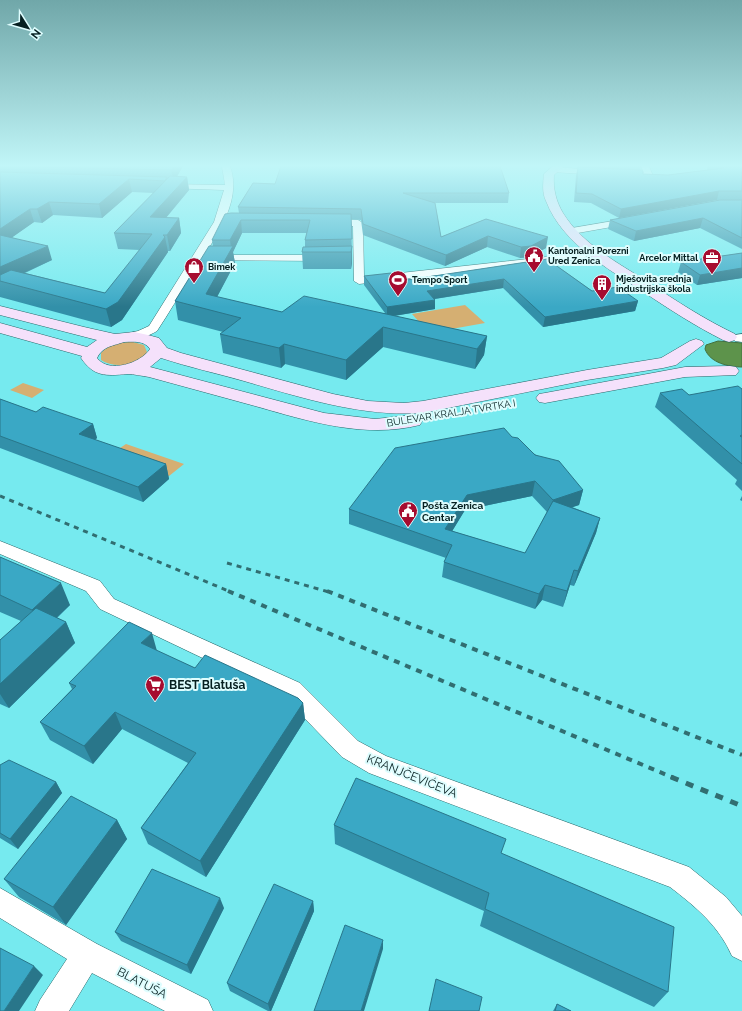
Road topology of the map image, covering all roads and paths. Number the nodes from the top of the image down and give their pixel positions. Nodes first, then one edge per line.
1 (224, 213) edge
2 (559, 213) edge
3 (545, 216) dead end
4 (642, 218) edge
5 (320, 223) edge
6 (572, 231) junction
7 (582, 256) junction
8 (337, 258) edge
9 (197, 259) junction
10 (166, 309) junction
11 (0, 310) edge
12 (0, 328) edge
13 (691, 336) junction
14 (123, 338) junction
15 (738, 338) edge
16 (157, 347) junction
17 (91, 353) junction
18 (129, 369) junction
19 (736, 372) edge
20 (0, 547) edge
21 (0, 902) edge
22 (742, 946) edge
23 (87, 954) junction
24 (51, 1011) edge
25 (197, 1011) edge

1 - 9 street
2 - 6 street
3 - 7 street
4 - 6 street
5 - 7 street
6 - 15 street
7 - 13 street
8 - 9 street
9 - 10 street
10 - 14 street
10 - 16 street
11 - 14 street, BULEVAR KRALJA TVRTKA I
12 - 17 street
13 - 15 street, BULEVAR KRALJA TVRTKA I
13 - 16 street, BULEVAR KRALJA TVRTKA I
13 - 19 street
14 - 16 street, BULEVAR KRALJA TVRTKA I
14 - 17 street
16 - 18 street, BULEVAR KRALJA TVRTKA I
17 - 18 street, BULEVAR KRALJA TVRTKA I
18 - 19 street, BULEVAR KRALJA TVRTKA I
20 - 22 street, KRANJČEVIĆEVA
21 - 23 street, BLATUŠA
23 - 24 street
23 - 25 street, BLATUŠA

